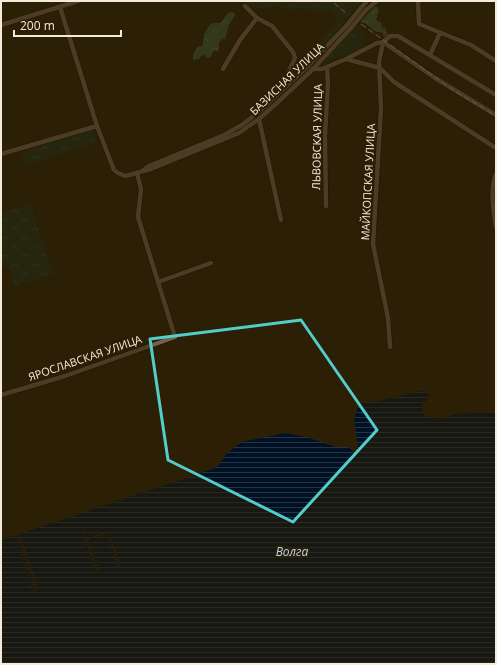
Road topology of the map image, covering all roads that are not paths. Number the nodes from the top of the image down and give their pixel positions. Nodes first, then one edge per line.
1 (78, 1) edge
2 (368, 1) edge
3 (376, 1) edge
4 (418, 1) edge
5 (66, 2) edge
6 (245, 6) dead end
7 (364, 6) edge
8 (60, 7) junction
9 (257, 18) junction
10 (1, 25) edge
11 (349, 27) junction
12 (440, 33) junction
13 (383, 42) junction
14 (430, 55) junction
15 (346, 59) junction
16 (496, 61) edge
17 (309, 65) junction
18 (326, 67) junction
19 (380, 68) junction
20 (223, 69) dead end
21 (313, 69) junction
22 (279, 93) junction
23 (496, 95) edge
24 (496, 115) edge
25 (259, 119) junction
26 (97, 126) junction
27 (496, 148) edge
28 (1, 154) edge
29 (139, 172) junction
30 (496, 174) edge
31 (326, 206) dead end
32 (281, 220) dead end
33 (496, 227) edge
34 (211, 263) dead end
35 (158, 282) junction
36 (390, 347) dead end
37 (1, 395) edge

1 - 8 street
2 - 7 street
3 - 7 street
4 - 12 street
5 - 8 street
6 - 9 street
7 - 11 street, bridge
8 - 10 street
8 - 26 street
9 - 20 street
9 - 22 street
11 - 17 street, БАЗИСНАЯ УЛИЦА
11 - 21 street, БАЗИСНАЯ УЛИЦА
12 - 14 street
12 - 16 street
13 - 14 street
13 - 15 street
13 - 19 street, МАЙКОПСКАЯ УЛИЦА
13 - 24 street
14 - 23 street
15 - 18 street
15 - 19 street
17 - 21 street
17 - 22 street, БАЗИСНАЯ УЛИЦА
18 - 21 street
18 - 31 street, ЛЬВОВСКАЯ УЛИЦА
19 - 27 street
19 - 36 street, МАЙКОПСКАЯ УЛИЦА
21 - 25 street, БАЗИСНАЯ УЛИЦА
22 - 29 street, БАЗИСНАЯ УЛИЦА
25 - 29 street, БАЗИСНАЯ УЛИЦА
25 - 32 street
26 - 28 street
26 - 29 street, БАЗИСНАЯ УЛИЦА
29 - 35 street
30 - 33 street
34 - 35 street
35 - 37 street, ЯРОСЛАВСКАЯ УЛИЦА

